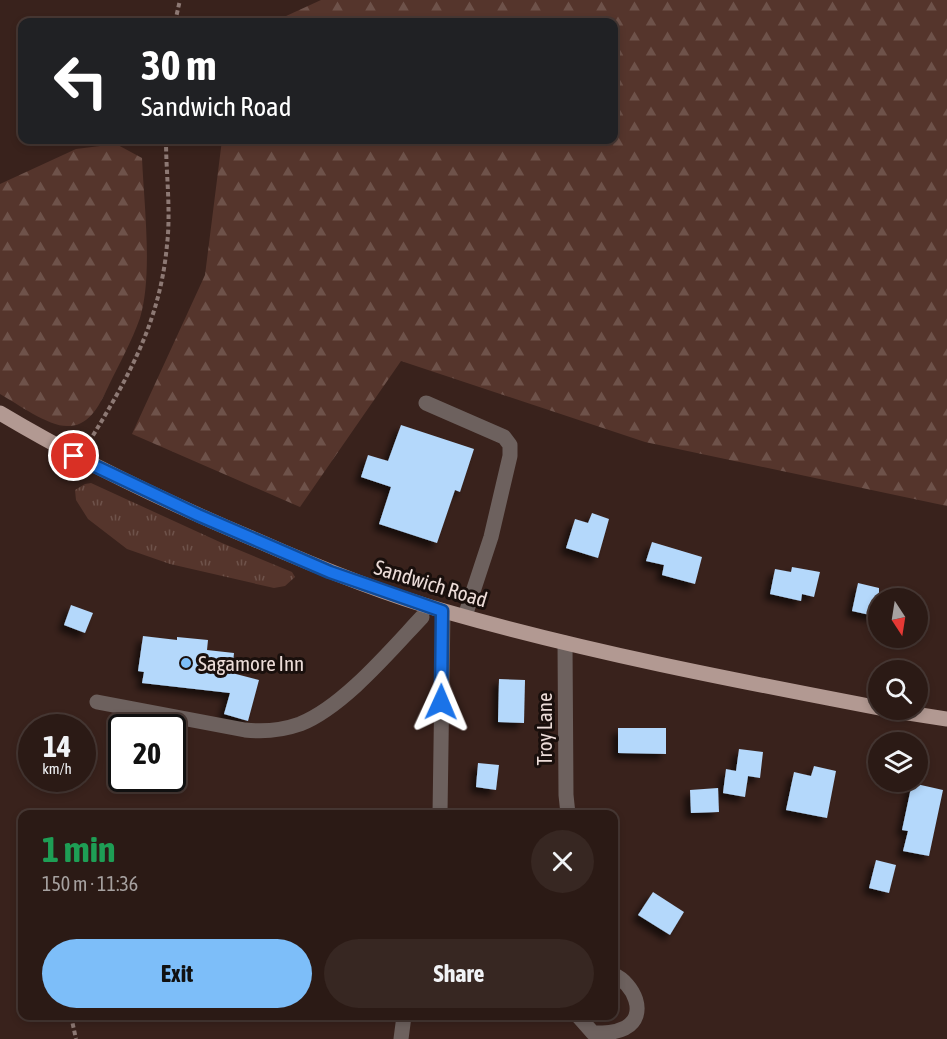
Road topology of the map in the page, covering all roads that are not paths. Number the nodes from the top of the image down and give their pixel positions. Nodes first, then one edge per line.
1 (426, 404) dead end
2 (0, 413) edge
3 (442, 611) junction
4 (465, 616) junction
5 (422, 617) dead end
6 (565, 643) junction
7 (97, 702) dead end
8 (868, 706) edge
9 (928, 716) edge
10 (947, 719) edge
11 (440, 810) edge
12 (568, 810) edge
13 (618, 976) edge
14 (403, 1020) edge
15 (581, 1020) edge
16 (401, 1039) edge

1 - 4 street
2 - 3 main road, Sandwich Road
3 - 4 main road, Sandwich Road
3 - 11 street
4 - 6 main road, Sandwich Road
5 - 7 street
6 - 8 main road, Sandwich Road
6 - 12 street, Troy Lane
9 - 10 main road
13 - 15 street
14 - 16 street

